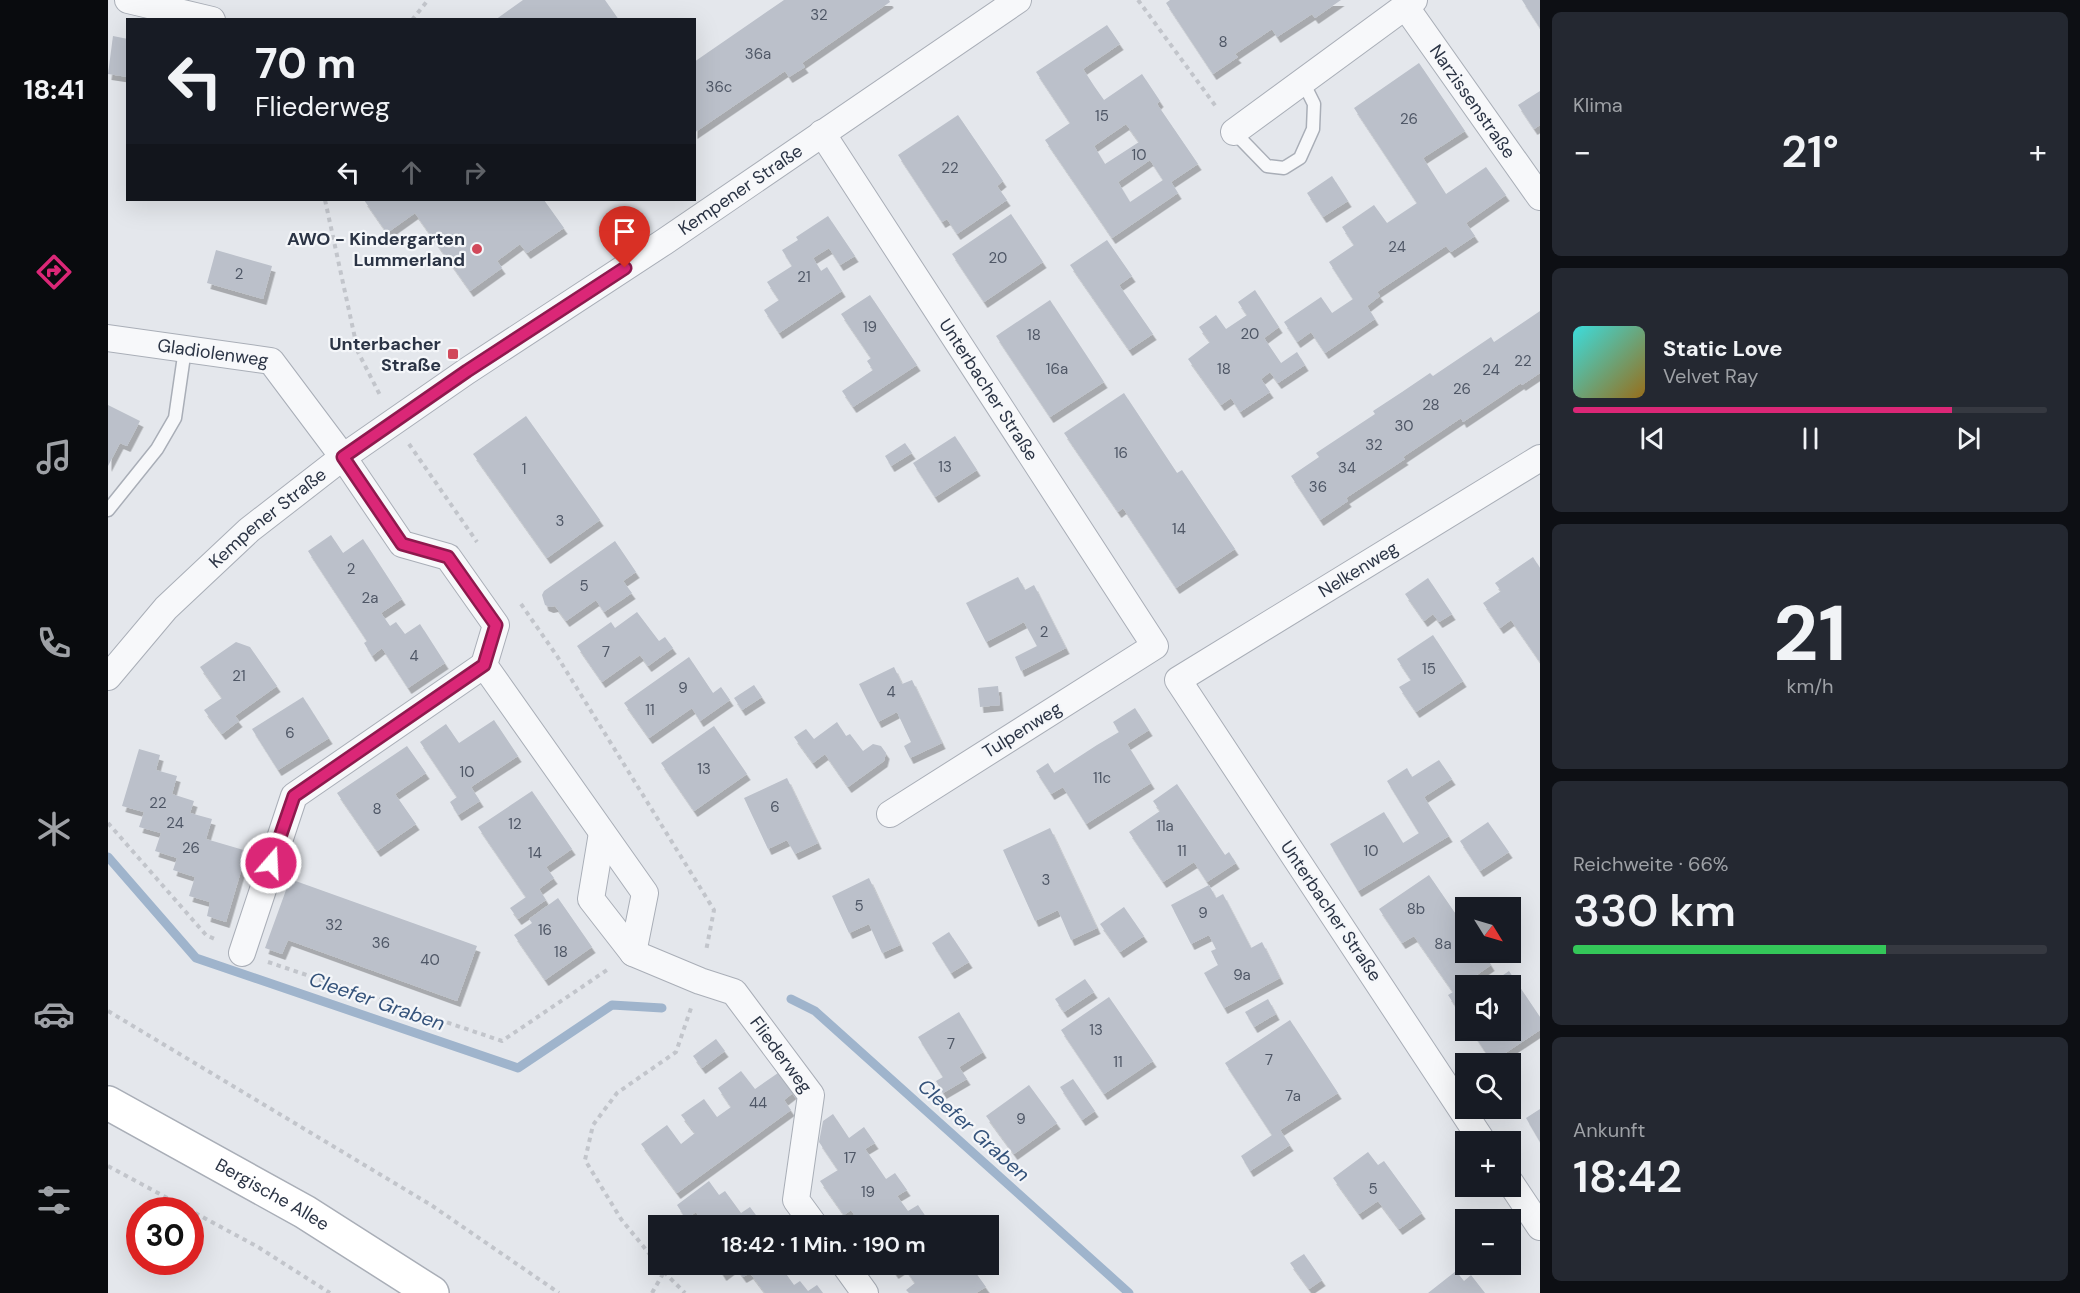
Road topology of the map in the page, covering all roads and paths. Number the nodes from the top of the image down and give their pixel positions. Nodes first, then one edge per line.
1 (128, 0) edge
2 (428, 0) edge
3 (1018, 0) edge
4 (1138, 0) edge
5 (1410, 3) edge
6 (204, 18) edge
7 (414, 18) edge
8 (1303, 82) junction
9 (1234, 132) junction
10 (822, 133) junction
11 (1540, 197) edge
12 (108, 338) edge
13 (185, 349) junction
14 (343, 457) junction
15 (1540, 459) edge
16 (108, 510) edge
17 (1155, 646) joint
18 (484, 665) junction
19 (108, 677) edge
20 (1178, 680) joint
21 (890, 814) dead end
22 (108, 823) edge
23 (602, 833) junction
24 (242, 952) junction
25 (633, 953) junction
26 (108, 1011) edge
27 (108, 1103) edge
28 (1476, 1131) edge
29 (108, 1166) edge
30 (1520, 1197) edge
31 (806, 1215) edge
32 (1540, 1227) edge
33 (667, 1275) edge
34 (852, 1275) edge
35 (330, 1293) edge
36 (432, 1293) edge
37 (559, 1293) edge
38 (685, 1293) edge
39 (865, 1293) edge

1 - 6 street
2 - 7 path
3 - 10 street, Kempener Straße
4 - 9 path
5 - 8 street, Narzissenstraße
5 - 11 street, Narzissenstraße
8 - 9 street, Narzissenstraße
8 - 9 lane
10 - 14 street, Kempener Straße
10 - 17 street, Unterbacher Straße
12 - 13 street, Gladiolenweg
13 - 14 street, Gladiolenweg
13 - 16 lane
14 - 18 street
14 - 19 street, Kempener Straße
15 - 20 street, Nelkenweg
17 - 21 street, Tulpenweg
18 - 23 street
18 - 24 street
20 - 28 street, Unterbacher Straße
22 - 24 path
23 - 25 street
23 - 25 street, Fliederweg
24 - 25 path
25 - 31 street, Fliederweg
26 - 37 path
27 - 36 main road, Bergische Allee
29 - 35 path
30 - 32 street
33 - 38 path
34 - 39 street

